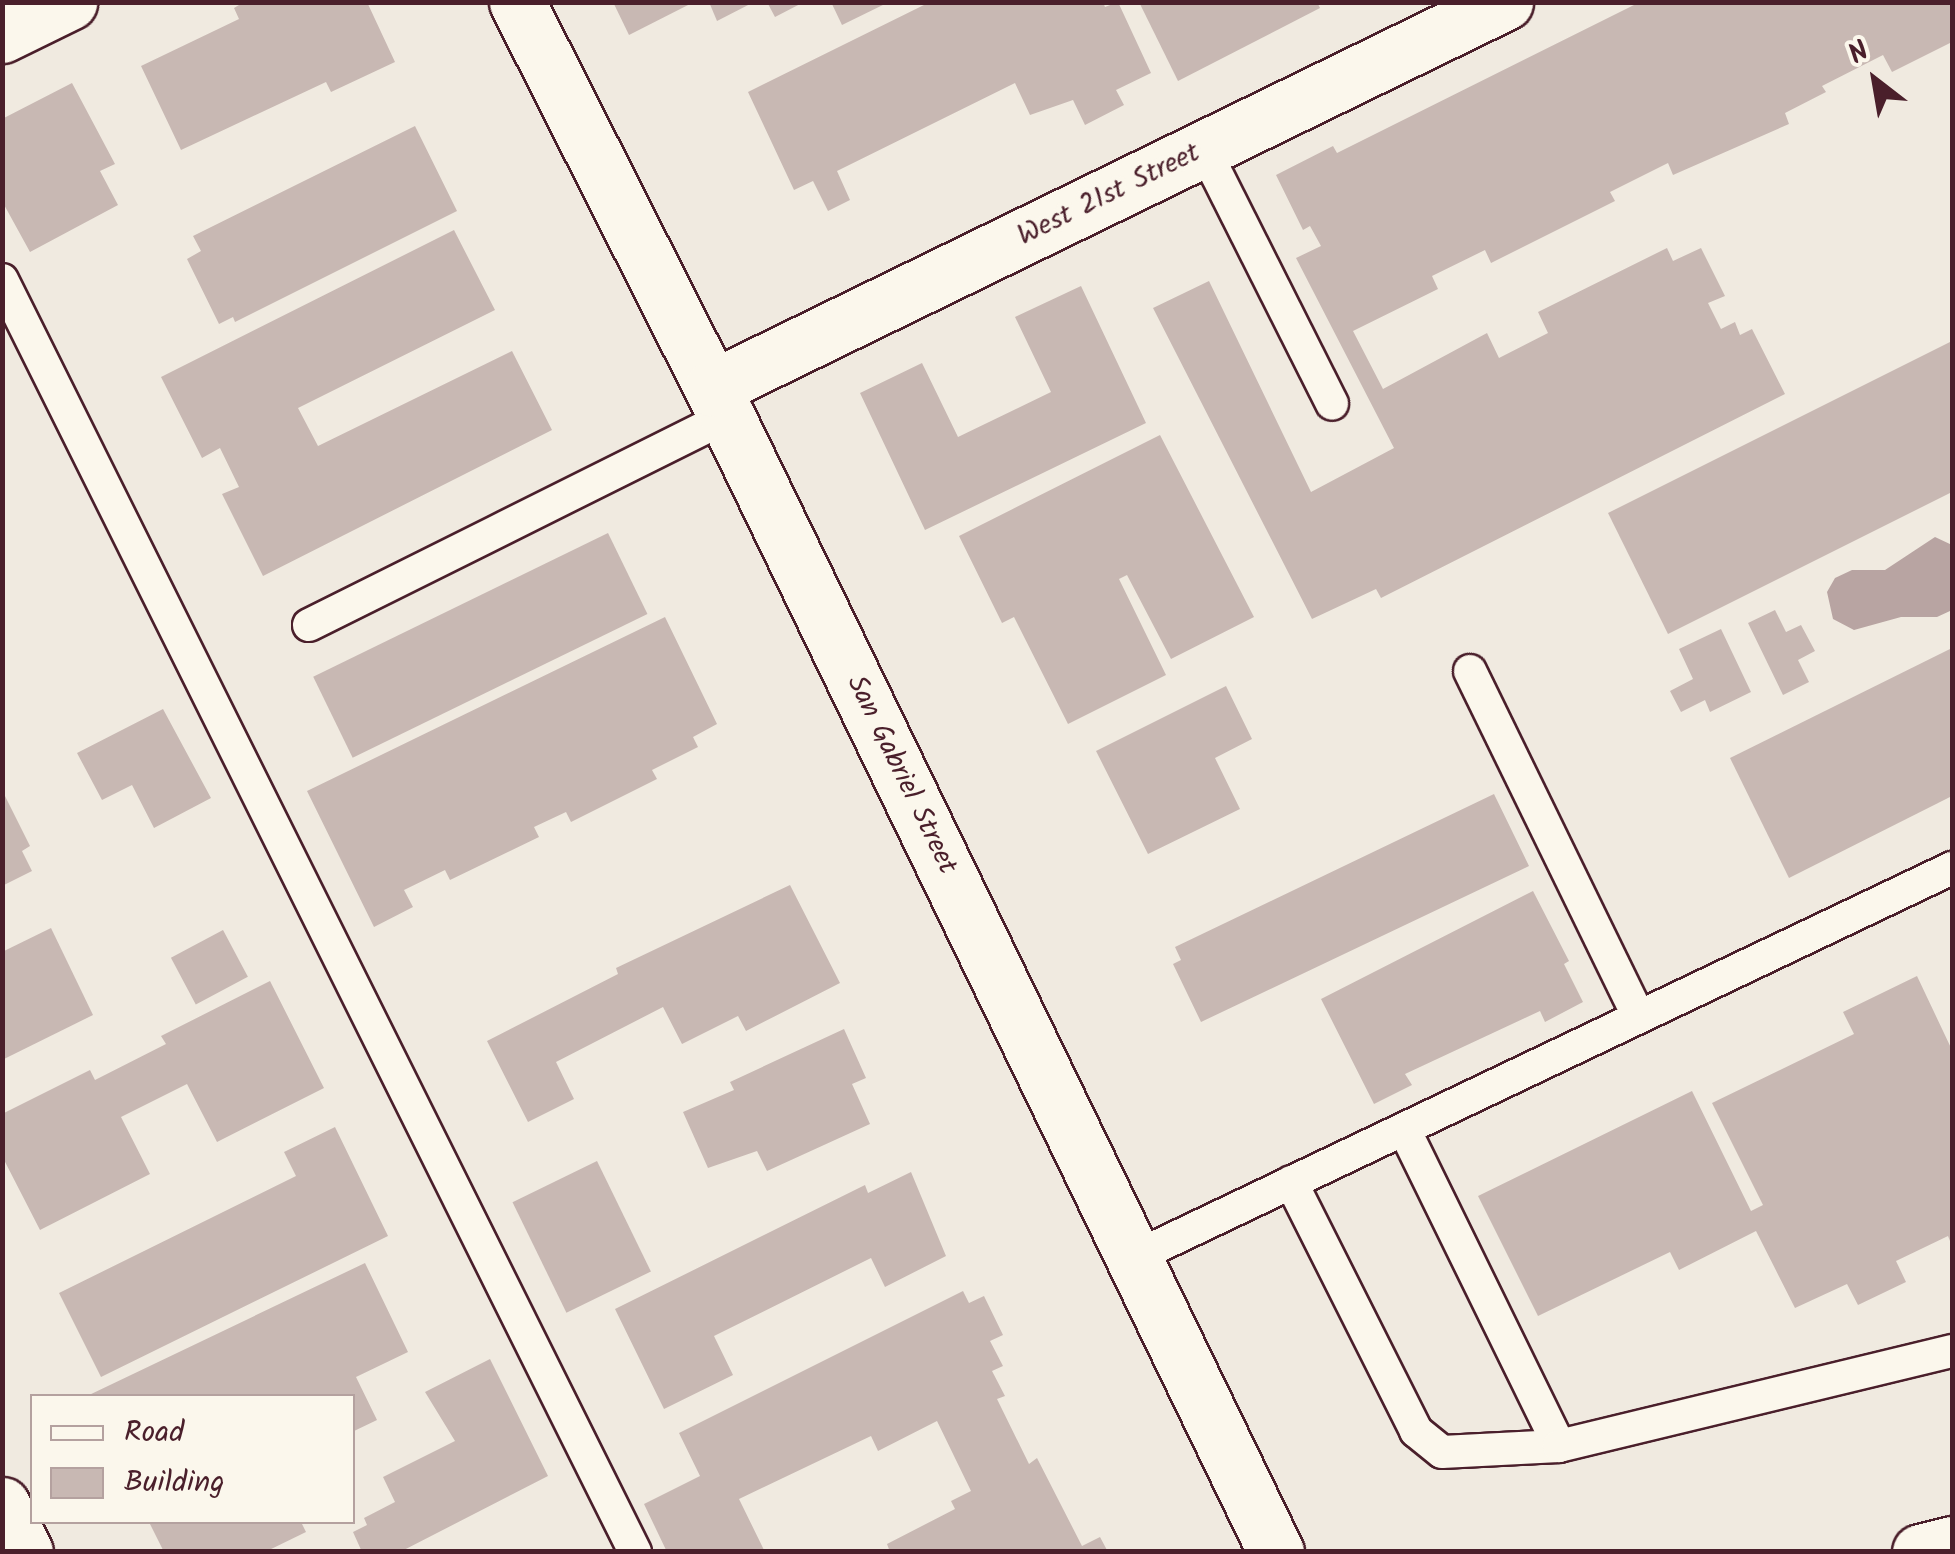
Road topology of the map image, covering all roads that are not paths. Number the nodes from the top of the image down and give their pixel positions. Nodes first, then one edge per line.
1 (70, 2) edge
2 (517, 2) edge
3 (1505, 2) edge
4 (2, 35) edge
5 (1204, 149) junction
6 (2, 280) edge
7 (719, 403) junction
8 (1332, 404) dead end
9 (309, 625) dead end
10 (1470, 671) dead end
11 (1952, 868) edge
12 (1638, 1016) junction
13 (1404, 1129) junction
14 (1290, 1182) junction
15 (1135, 1257) junction
16 (1952, 1351) edge
17 (1559, 1446) junction
18 (2, 1506) edge
19 (1952, 1544) edge
20 (25, 1552) edge
21 (635, 1552) edge
22 (1276, 1552) edge
23 (1920, 1552) edge

1 - 4 street
2 - 7 street, San Gabriel Street
3 - 5 street, West 21st Street
5 - 7 street, West 21st Street
5 - 8 lane
6 - 21 lane
7 - 9 lane
7 - 15 street, San Gabriel Street
10 - 12 lane
11 - 12 lane
12 - 13 lane
13 - 14 lane
13 - 17 lane
14 - 15 lane
14 - 17 lane
15 - 22 street, San Gabriel Street
16 - 17 lane
18 - 20 street
19 - 23 street

